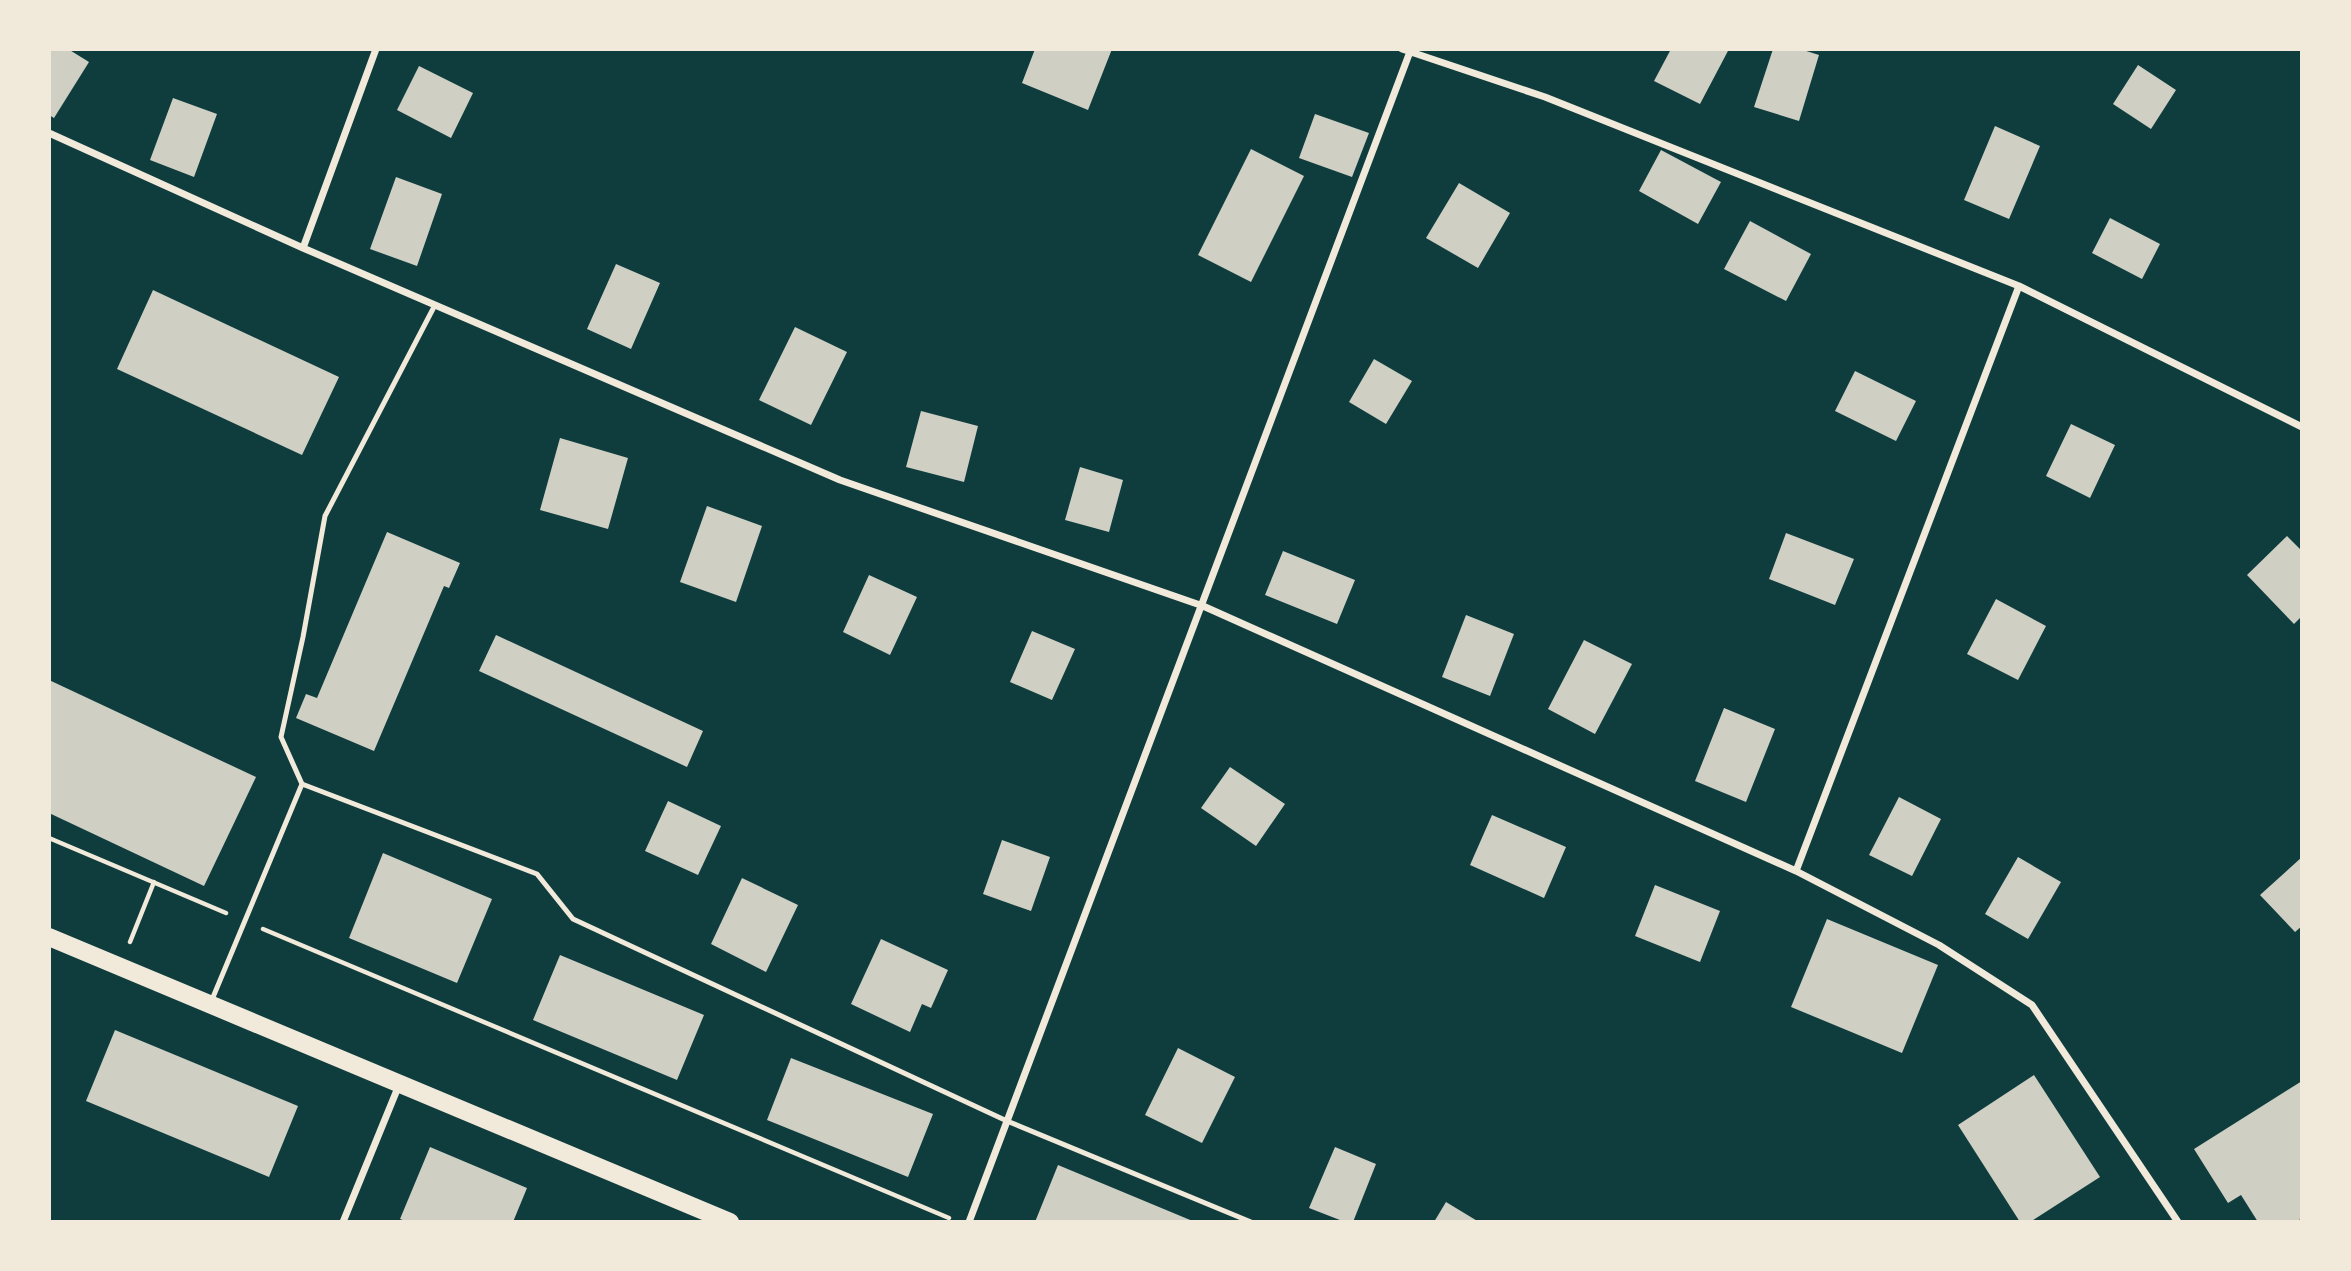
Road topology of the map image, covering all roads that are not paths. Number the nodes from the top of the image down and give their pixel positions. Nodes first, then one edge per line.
1 (376, 49) edge
2 (1408, 50) edge
3 (49, 133) edge
4 (303, 247) junction
5 (2019, 286) junction
6 (435, 305) junction
7 (2302, 427) edge
8 (1203, 606) junction
9 (302, 784) junction
10 (1796, 871) junction
11 (49, 937) edge
12 (209, 1005) junction
13 (399, 1084) junction
14 (1007, 1121) junction
15 (343, 1222) edge
16 (730, 1222) edge
17 (969, 1222) edge
18 (1251, 1222) edge
19 (2178, 1222) edge

1 - 4 street
2 - 5 street
2 - 8 street
3 - 4 street
4 - 6 street
5 - 7 street
5 - 10 street
6 - 8 street
6 - 9 lane
8 - 10 street
8 - 14 street
9 - 12 lane
9 - 14 lane
10 - 19 street
11 - 12 main road
12 - 13 main road
13 - 15 street
13 - 16 main road
14 - 17 street
14 - 18 lane

